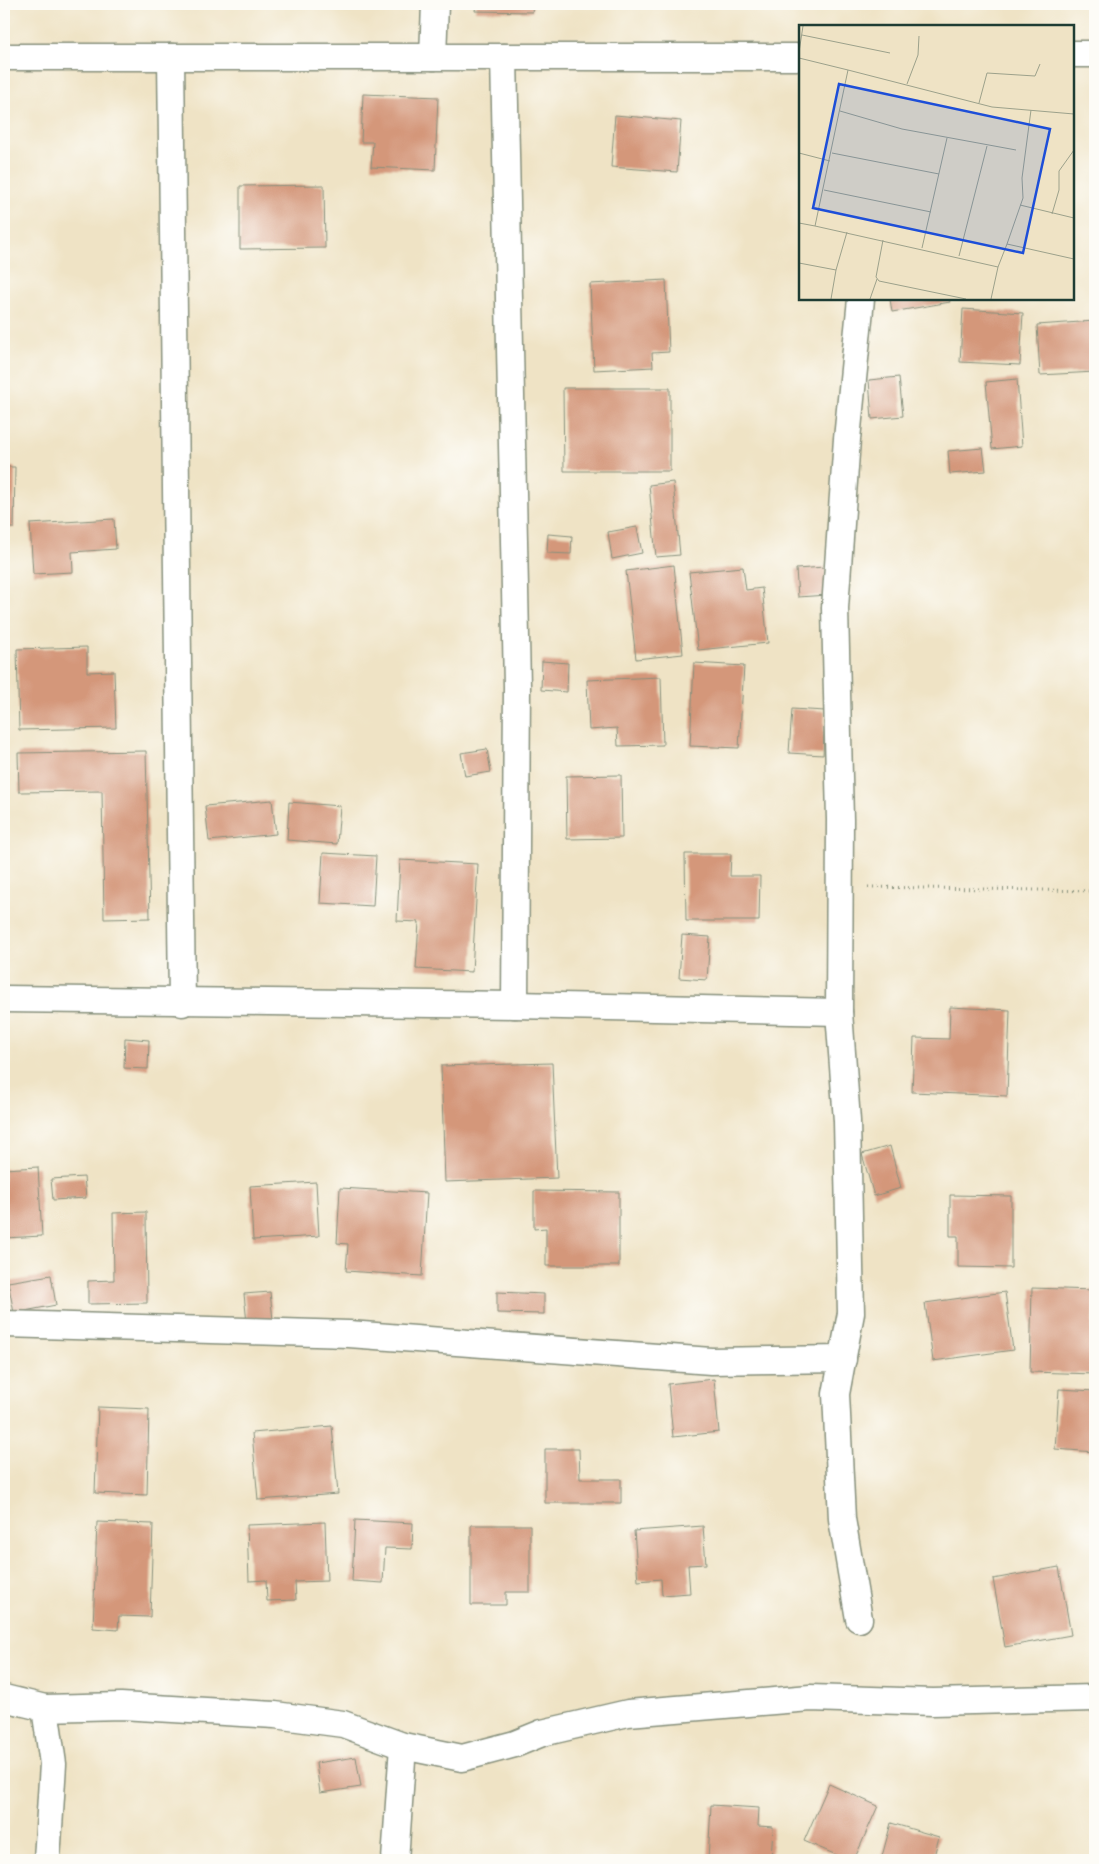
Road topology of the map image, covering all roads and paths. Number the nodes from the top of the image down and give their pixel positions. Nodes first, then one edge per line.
1 (435, 4) edge
2 (1074, 54) edge
3 (1095, 54) edge
4 (4, 57) edge
5 (171, 57) junction
6 (433, 57) junction
7 (504, 57) junction
8 (799, 57) edge
9 (861, 300) edge
10 (839, 886) junction
11 (1095, 891) edge
12 (4, 999) edge
13 (182, 1002) junction
14 (515, 1005) junction
15 (839, 1012) junction
16 (4, 1324) edge
17 (843, 1359) junction
18 (859, 1619) dead end
19 (4, 1698) edge
20 (1095, 1698) edge
21 (45, 1708) junction
22 (403, 1746) junction
23 (47, 1860) edge
24 (396, 1860) edge

1 - 6 street
2 - 3 street
4 - 5 street
5 - 6 street
5 - 13 street
6 - 7 street
7 - 8 street
7 - 14 street
9 - 10 street
10 - 11 path
10 - 15 street
12 - 13 street
13 - 14 street
14 - 15 street
15 - 17 street
16 - 17 street
17 - 18 street
19 - 21 street
20 - 22 street
21 - 22 street
21 - 23 street
22 - 24 street

